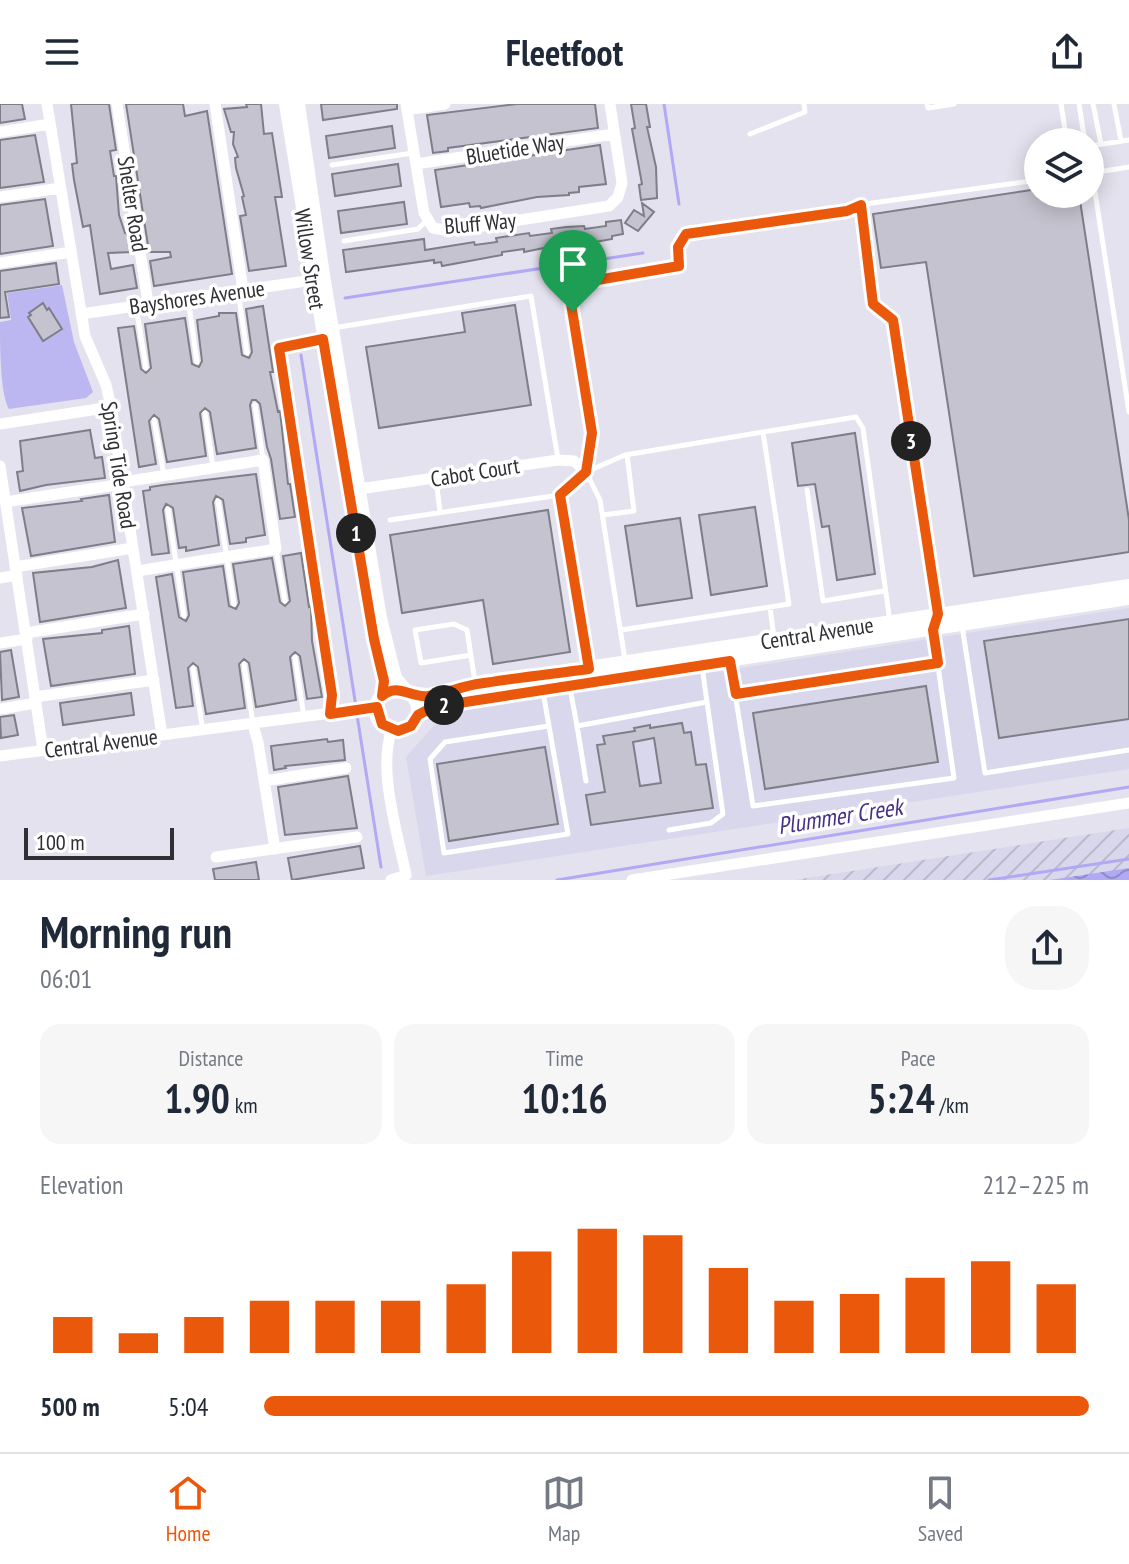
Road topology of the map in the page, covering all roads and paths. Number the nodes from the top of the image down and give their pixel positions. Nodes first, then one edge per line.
1 (47, 104) edge
2 (117, 104) edge
3 (215, 104) edge
4 (286, 104) edge
5 (298, 104) edge
6 (445, 104) edge
7 (610, 104) edge
8 (804, 104) edge
9 (927, 104) edge
10 (954, 104) edge
11 (1061, 104) edge
12 (1079, 104) edge
13 (1093, 104) edge
14 (1114, 104) edge
15 (406, 107) edge
16 (50, 124) junction
17 (1065, 128) edge
18 (1084, 128) edge
19 (1098, 128) edge
20 (0, 132) edge
21 (614, 134) junction
22 (750, 134) dead end
23 (1129, 140) edge
24 (1121, 141) junction
25 (1104, 144) edge
26 (415, 158) junction
27 (332, 165) dead end
28 (1129, 167) edge
29 (1104, 171) edge
30 (1024, 182) edge
31 (60, 188) junction
32 (0, 197) edge
33 (861, 205) junction
34 (1097, 208) edge
35 (431, 224) junction
36 (344, 241) dead end
37 (71, 252) junction
38 (0, 263) edge
39 (313, 280) junction
40 (241, 290) junction
41 (188, 297) junction
42 (142, 304) junction
43 (81, 314) junction
44 (328, 333) junction
45 (247, 353) dead end
46 (197, 362) dead end
47 (146, 368) dead end
48 (255, 405) dead end
49 (111, 407) junction
50 (1129, 412) edge
51 (205, 413) dead end
52 (154, 420) dead end
53 (0, 424) edge
54 (763, 432) junction
55 (627, 455) junction
56 (263, 460) junction
57 (558, 460) junction
58 (0, 466) edge
59 (213, 468) junction
60 (586, 472) junction
61 (164, 476) junction
62 (436, 479) junction
63 (123, 483) junction
64 (359, 489) junction
65 (807, 490) dead end
66 (560, 495) junction
67 (218, 501) dead end
68 (4, 509) edge
69 (168, 509) dead end
70 (440, 512) junction
71 (603, 515) junction
72 (390, 520) dead end
73 (133, 548) junction
74 (276, 549) junction
75 (227, 557) junction
76 (177, 565) junction
77 (16, 571) junction
78 (137, 571) junction
79 (0, 578) edge
80 (1129, 586) edge
81 (884, 591) junction
82 (1129, 598) edge
83 (285, 601) dead end
84 (234, 604) dead end
85 (770, 607) junction
86 (144, 614) junction
87 (938, 614) junction
88 (184, 616) dead end
89 (962, 625) junction
90 (891, 628) junction
91 (621, 630) junction
92 (933, 630) junction
93 (26, 636) junction
94 (0, 643) edge
95 (775, 647) junction
96 (728, 654) junction
97 (471, 655) junction
98 (295, 657) dead end
99 (938, 663) junction
100 (244, 664) dead end
101 (702, 666) junction
102 (193, 668) dead end
103 (627, 670) junction
104 (591, 675) junction
105 (568, 678) junction
106 (154, 680) junction
107 (541, 682) junction
108 (409, 692) junction
109 (476, 692) junction
110 (736, 694) junction
111 (36, 700) junction
112 (707, 702) junction
113 (376, 703) junction
114 (0, 709) edge
115 (335, 713) junction
116 (418, 715) junction
117 (304, 718) junction
118 (253, 725) junction
119 (549, 726) junction
120 (577, 726) junction
121 (392, 730) junction
122 (203, 732) junction
123 (162, 735) junction
124 (43, 750) junction
125 (1129, 750) edge
126 (0, 756) edge
127 (346, 768) dead end
128 (264, 781) junction
129 (586, 781) dead end
130 (1129, 803) edge
131 (669, 830) dead end
132 (357, 837) dead end
133 (275, 849) junction
134 (216, 857) dead end
135 (406, 878) edge
136 (391, 880) edge
137 (632, 880) edge

1 - 16 street, Spring Tide Road
2 - 42 street, Shelter Road
3 - 40 street
4 - 39 street, Willow Street
5 - 44 street, Willow Street
6 - 15 street
7 - 21 street
8 - 22 lane
9 - 10 lane
11 - 17 lane
12 - 18 lane
13 - 19 lane
14 - 24 lane
15 - 26 street
16 - 20 street
16 - 31 street, Spring Tide Road
21 - 26 street, Bluetide Way
21 - 35 street, Bluff Way
23 - 24 lane
24 - 25 lane
26 - 27 lane
26 - 35 street
28 - 29 lane
30 - 33 lane
31 - 32 street
31 - 37 street, Spring Tide Road
33 - 60 lane
33 - 87 lane
34 - 50 lane
35 - 36 lane
37 - 38 street
37 - 43 street, Spring Tide Road
39 - 40 street, Bayshores Avenue
39 - 44 street, Willow Street
40 - 41 street, Bayshores Avenue
40 - 45 lane
41 - 42 street, Bayshores Avenue
41 - 46 lane
42 - 43 street, Bayshores Avenue
42 - 47 lane
43 - 49 street, Spring Tide Road
44 - 57 lane
44 - 64 street, Willow Street
44 - 113 street, Willow Street
44 - 115 lane
48 - 56 lane
49 - 53 street
49 - 63 street, Spring Tide Road
51 - 59 lane
52 - 61 lane
54 - 55 lane
54 - 81 lane
54 - 85 lane
55 - 60 lane
55 - 71 lane
56 - 59 street
56 - 74 street
57 - 60 street
57 - 62 street, Cabot Court
58 - 68 street
59 - 61 street
60 - 66 lane
60 - 71 lane
61 - 63 street
62 - 64 street, Cabot Court
62 - 70 lane
63 - 68 street
63 - 73 street, Spring Tide Road
64 - 108 street, Willow Street
65 - 81 lane
66 - 70 lane
66 - 104 lane
67 - 75 lane
68 - 77 street
69 - 76 lane
70 - 72 lane
71 - 91 lane
73 - 77 street
73 - 78 street, Spring Tide Road
74 - 75 street
74 - 83 lane
75 - 76 street
75 - 84 lane
76 - 78 street
76 - 88 lane
77 - 79 street
77 - 93 street
78 - 86 street, Spring Tide Road
80 - 87 street, Central Avenue
81 - 90 lane
82 - 89 street, Central Avenue
85 - 91 lane
85 - 95 lane
86 - 93 street
86 - 106 street, Spring Tide Road
87 - 90 street, Central Avenue
87 - 92 lane
89 - 92 street, Central Avenue
89 - 125 lane
90 - 92 street, Central Avenue
90 - 95 street, Central Avenue
91 - 103 lane
92 - 99 lane
93 - 94 street
93 - 111 street
95 - 96 street, Central Avenue
96 - 101 street, Central Avenue
96 - 103 street, Central Avenue
96 - 110 lane
97 - 97 lane
97 - 109 lane
98 - 117 lane
99 - 110 lane
99 - 110 lane
100 - 118 lane
101 - 103 street, Central Avenue
101 - 112 lane
102 - 122 lane
103 - 104 street, Central Avenue
104 - 105 street, Central Avenue
105 - 107 street, Central Avenue
105 - 120 lane
106 - 111 street
106 - 123 street, Spring Tide Road
107 - 109 street, Central Avenue
107 - 119 lane
108 - 109 street, Central Avenue
108 - 113 street
108 - 116 street
109 - 116 street, Central Avenue
111 - 114 street
111 - 124 street
112 - 120 lane
112 - 131 lane
113 - 115 street, Central Avenue
113 - 121 street
115 - 117 street, Central Avenue
116 - 121 street
117 - 118 street, Central Avenue
118 - 122 street, Central Avenue
118 - 128 street
119 - 119 lane
120 - 129 lane
121 - 135 street
122 - 123 street, Central Avenue
123 - 124 street, Central Avenue
124 - 126 street, Central Avenue
127 - 128 street
128 - 133 street
130 - 137 street
132 - 133 street
133 - 134 street
135 - 136 street

